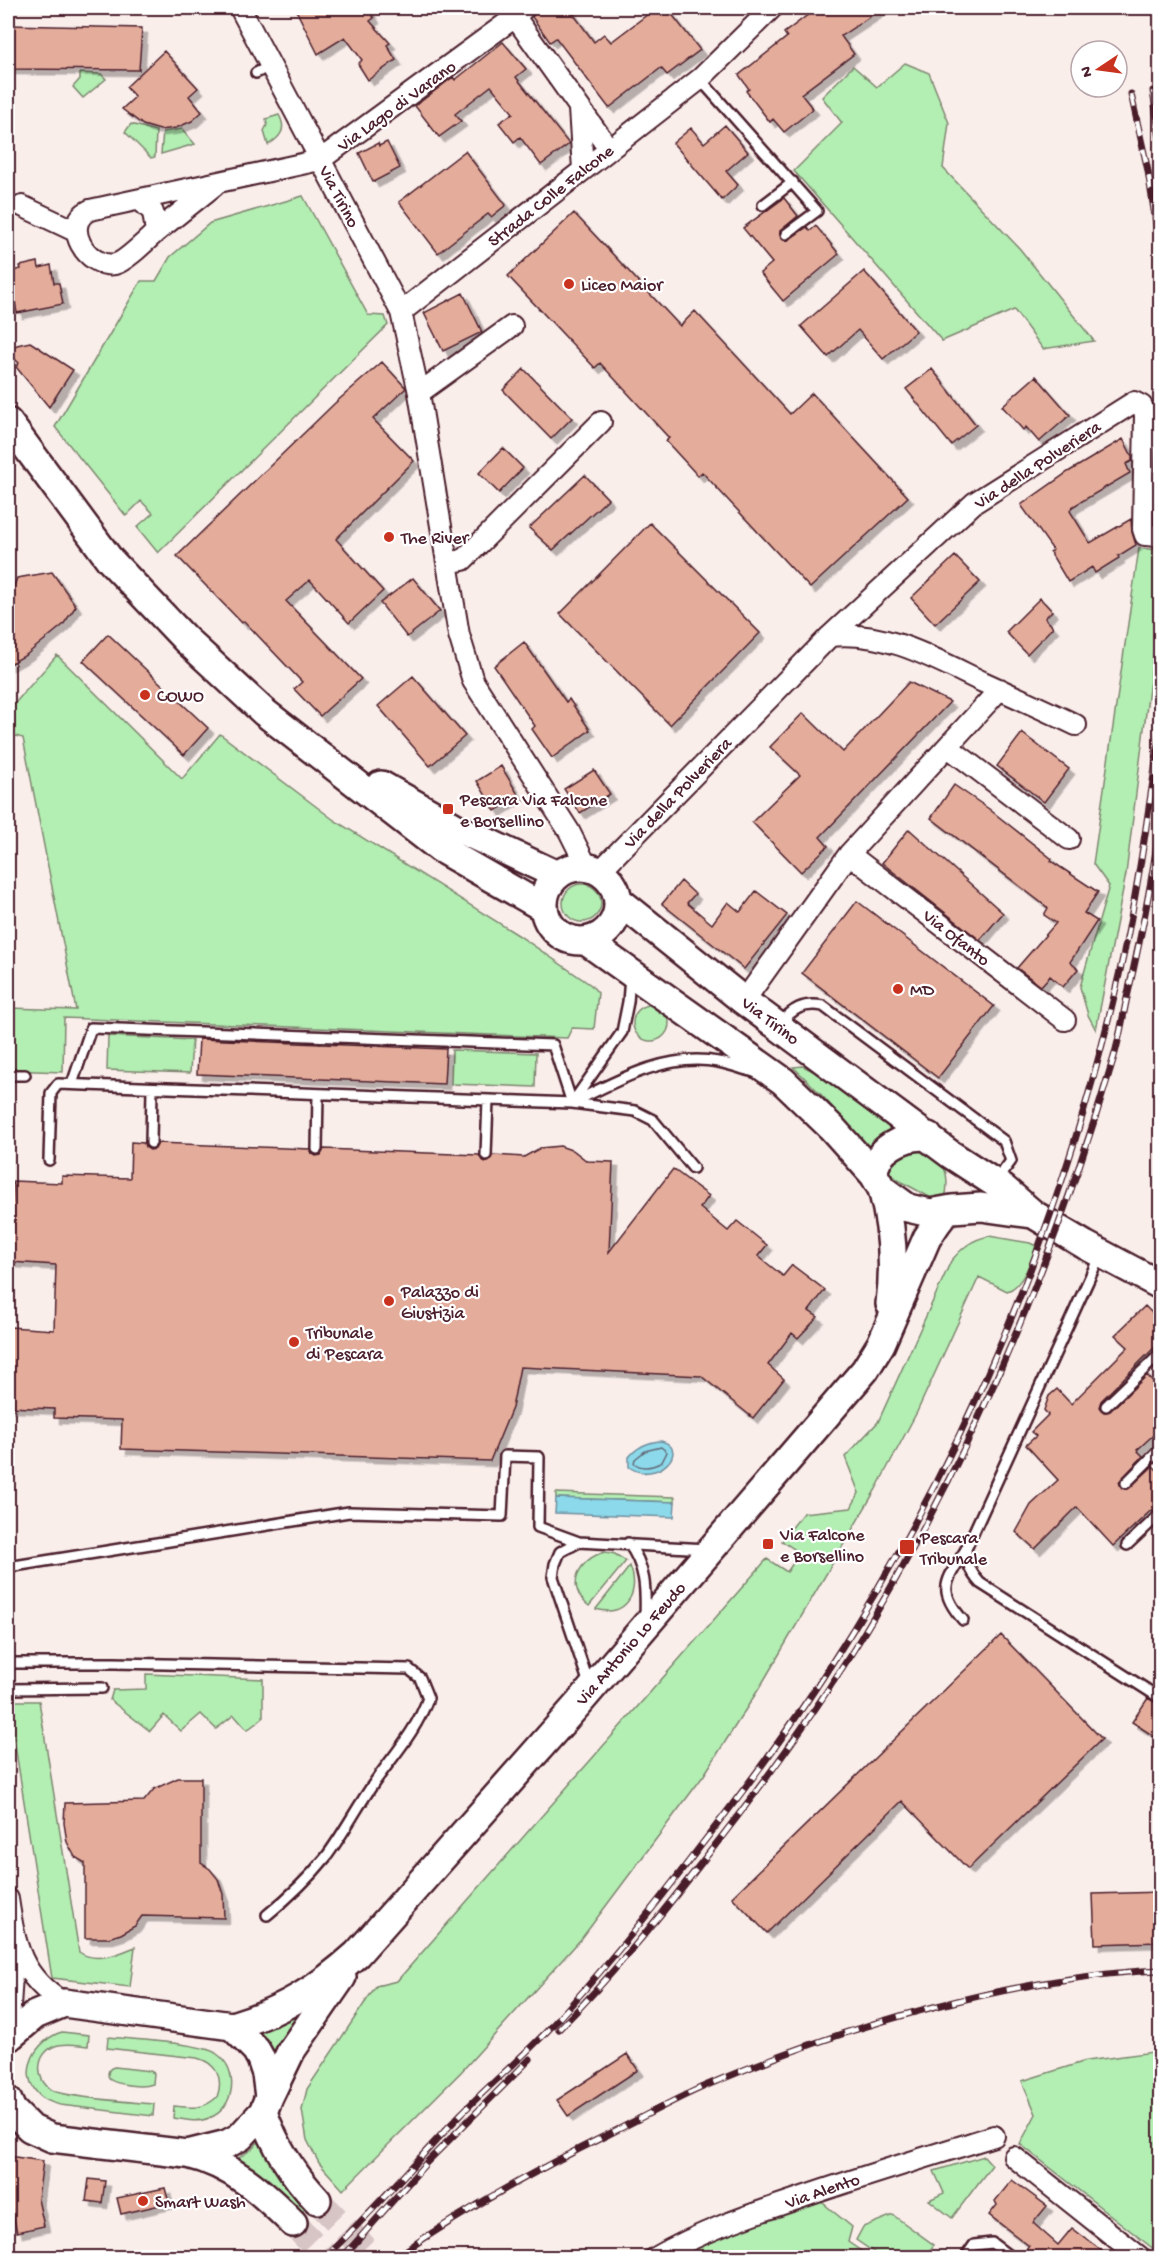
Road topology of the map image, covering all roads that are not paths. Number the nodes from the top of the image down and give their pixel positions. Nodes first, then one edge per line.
1 (240, 8) edge
2 (772, 8) edge
3 (519, 12) edge
4 (700, 79) junction
5 (579, 108) junction
6 (609, 149) junction
7 (320, 160) junction
8 (583, 169) junction
9 (219, 181) junction
10 (793, 182) junction
11 (140, 200) junction
12 (763, 205) dead end
13 (22, 206) dead end
14 (77, 232) junction
15 (156, 232) junction
16 (786, 234) dead end
17 (401, 312) junction
18 (512, 326) dead end
19 (419, 393) junction
20 (8, 422) edge
21 (601, 422) dead end
22 (1153, 536) edge
23 (447, 563) junction
24 (830, 636) junction
25 (999, 689) junction
26 (1076, 725) dead end
27 (294, 736) junction
28 (948, 747) junction
29 (1069, 839) dead end
30 (624, 847) junction
31 (849, 854) junction
32 (587, 860) junction
33 (557, 875) junction
34 (618, 900) junction
35 (544, 908) junction
36 (586, 941) junction
37 (630, 972) junction
38 (744, 1000) junction
39 (1065, 1020) dead end
40 (779, 1026) junction
41 (8, 1075) edge
42 (25, 1075) dead end
43 (782, 1081) junction
44 (72, 1084) junction
45 (152, 1088) junction
46 (318, 1094) junction
47 (488, 1100) junction
48 (572, 1103) junction
49 (928, 1136) junction
50 (151, 1143) dead end
51 (317, 1149) dead end
52 (950, 1154) junction
53 (486, 1155) dead end
54 (49, 1160) dead end
55 (693, 1168) dead end
56 (878, 1182) junction
57 (1004, 1189) junction
58 (950, 1209) junction
59 (1033, 1214) junction
60 (1104, 1255) junction
61 (1161, 1285) edge
62 (888, 1323) junction
63 (1161, 1354) edge
64 (1106, 1407) dead end
65 (1161, 1449) edge
66 (1126, 1483) dead end
67 (1161, 1514) edge
68 (579, 1542) junction
69 (628, 1543) junction
70 (1127, 1545) dead end
71 (711, 1549) junction
72 (966, 1549) junction
73 (8, 1567) edge
74 (963, 1620) dead end
75 (645, 1627) junction
76 (8, 1664) edge
77 (102, 1688) dead end
78 (8, 1689) edge
79 (590, 1689) junction
80 (1161, 1698) edge
81 (8, 1899) edge
82 (267, 1915) dead end
83 (11, 1935) edge
84 (357, 1954) junction
85 (64, 2003) junction
86 (232, 2025) junction
87 (8, 2038) edge
88 (8, 2101) edge
89 (266, 2105) junction
90 (8, 2133) edge
91 (994, 2136) dead end
92 (52, 2138) junction
93 (187, 2154) junction
94 (1014, 2157) dead end
95 (316, 2200) tunnel mouth
96 (293, 2223) tunnel mouth
97 (655, 2258) edge
98 (965, 2258) edge
99 (1012, 2258) edge
100 (1141, 2258) edge

1 - 7 street, Via Tirino
2 - 4 street, Strada Colle Falcone
3 - 5 street
3 - 7 street, Via Lago di Varano
4 - 6 street, Strada Colle Falcone
4 - 10 lane
5 - 6 street
5 - 8 street
6 - 8 street, Strada Colle Falcone
7 - 9 street, Via Lago di Varano
7 - 17 street, Via Tirino
8 - 17 street, Strada Colle Falcone
9 - 11 street, Via Lago di Varano
9 - 15 street, Via Lago di Varano
10 - 12 lane
10 - 16 lane
11 - 14 street
11 - 15 street
13 - 14 street
14 - 15 street
17 - 19 street, Via Tirino
18 - 19 street
19 - 23 street, Via Tirino
20 - 27 street
21 - 23 street
22 - 24 street, Via della Polveriera
23 - 32 street, Via Tirino
24 - 25 street
24 - 30 street, Via della Polveriera
25 - 26 street
25 - 28 street
27 - 33 street
27 - 35 street
28 - 29 street
28 - 31 street
30 - 32 street, Via della Polveriera
30 - 32 street
31 - 38 street
31 - 39 street, Via Ofanto
32 - 33 street
32 - 34 street
33 - 35 street
34 - 36 street
34 - 38 street, Via Tirino
35 - 36 street
36 - 37 street
37 - 43 street
37 - 48 lane
38 - 40 street, Via Tirino
40 - 49 street, Via Tirino
40 - 57 lane
41 - 42 lane
43 - 48 lane
43 - 56 street
44 - 45 lane
44 - 48 lane
44 - 54 lane
45 - 46 lane
45 - 50 lane
46 - 47 lane
46 - 51 lane
47 - 48 lane
47 - 53 lane
48 - 55 lane
49 - 52 street
49 - 56 street
52 - 57 street
52 - 58 street
56 - 58 street
56 - 62 street, Via Antonio Lo Feudo
57 - 59 street
58 - 59 street
58 - 62 street, Via Antonio Lo Feudo
59 - 60 street
60 - 61 street
60 - 72 lane
62 - 71 street, Via Antonio Lo Feudo
63 - 64 lane
65 - 66 lane
67 - 70 lane
68 - 69 lane
68 - 73 lane
68 - 79 lane
69 - 71 lane
69 - 75 lane
71 - 75 street, Via Antonio Lo Feudo
72 - 74 lane
72 - 80 lane
75 - 79 street, Via Antonio Lo Feudo
76 - 82 lane
77 - 78 lane
79 - 84 street, Via Antonio Lo Feudo
81 - 83 street
83 - 85 street
83 - 87 street
84 - 86 street, Via Antonio Lo Feudo
84 - 89 street, Via Antonio Lo Feudo
85 - 86 street
85 - 87 street
86 - 89 street
88 - 92 street
89 - 93 street, Via Antonio Lo Feudo
89 - 95 street
90 - 92 street
91 - 97 street, Via Alento
92 - 93 street
93 - 96 street
94 - 100 street
98 - 99 lane

